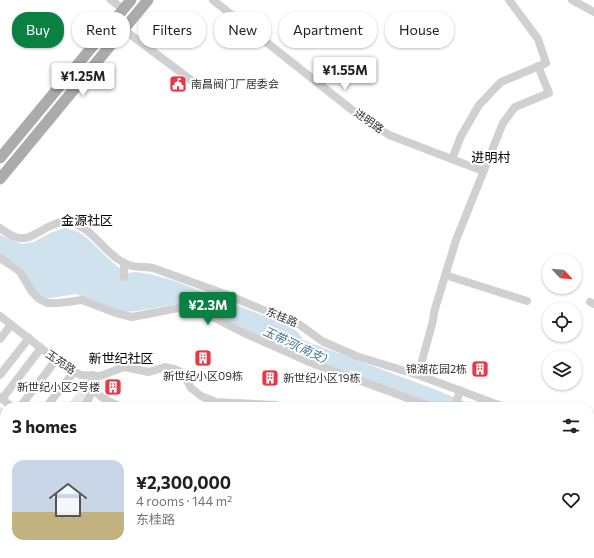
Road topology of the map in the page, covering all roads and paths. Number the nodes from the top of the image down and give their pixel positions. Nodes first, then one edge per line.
1 (131, 0) edge
2 (139, 0) edge
3 (148, 0) edge
4 (213, 0) edge
5 (509, 0) edge
6 (572, 0) edge
7 (118, 2) edge
8 (594, 12) edge
9 (130, 22) edge
10 (130, 34) edge
11 (108, 48) edge
12 (538, 66) junction
13 (195, 83) dead end
14 (0, 146) edge
15 (0, 158) edge
16 (452, 159) junction
17 (0, 168) edge
18 (484, 171) junction
19 (0, 180) edge
20 (0, 228) edge
21 (0, 258) edge
22 (124, 263) junction
23 (124, 276) dead end
24 (445, 276) junction
25 (527, 301) dead end
26 (0, 316) edge
27 (11, 325) junction
28 (28, 338) junction
29 (0, 339) edge
30 (41, 348) junction
31 (56, 360) junction
32 (71, 371) junction
33 (0, 375) edge
34 (92, 375) junction
35 (418, 375) junction
36 (460, 392) junction
37 (90, 396) dead end
38 (1, 398) edge
39 (24, 402) edge
40 (49, 402) edge
41 (87, 402) edge
42 (111, 402) edge
43 (216, 402) edge
44 (418, 402) edge
45 (457, 402) edge
46 (489, 402) edge

1 - 15 main road
2 - 17 main road
3 - 9 main road
4 - 16 street, 进明路
5 - 12 street
6 - 8 street
7 - 14 main road
10 - 13 street
11 - 19 main road
12 - 16 street
12 - 18 street
16 - 18 street, 进明路
18 - 24 street
20 - 22 street, 东桂路
21 - 44 street
22 - 23 street
22 - 35 street, 东桂路
24 - 25 street
24 - 35 street
26 - 27 street, 玉苑路
27 - 28 street, 玉苑路
27 - 29 street
28 - 30 street, 玉苑路
28 - 33 street
30 - 31 street, 玉苑路
30 - 38 street
31 - 32 street, 玉苑路
31 - 39 street
32 - 34 street, 玉苑路
32 - 40 street
34 - 42 street
34 - 43 street, 玉苑路
35 - 36 street, 东桂路
36 - 45 street
36 - 46 street, 东桂路
37 - 41 street

